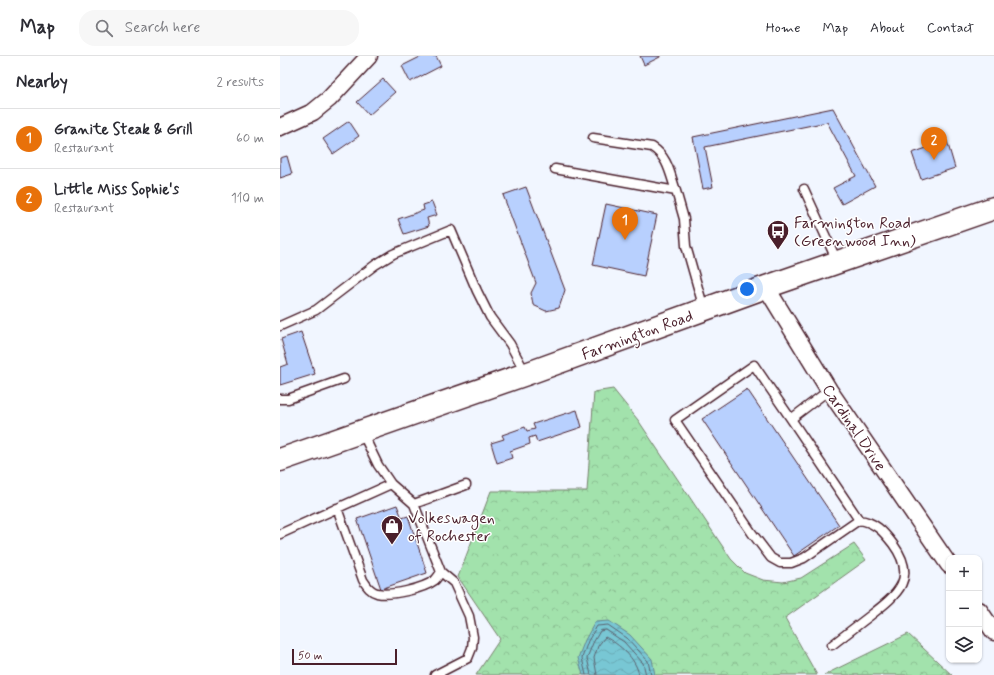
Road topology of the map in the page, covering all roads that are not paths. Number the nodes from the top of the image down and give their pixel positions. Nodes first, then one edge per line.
1 (369, 56) edge
2 (280, 127) edge
3 (593, 138) dead end
4 (555, 169) dead end
5 (804, 188) dead end
6 (676, 191) junction
7 (994, 208) edge
8 (837, 262) junction
9 (766, 287) junction
10 (704, 310) junction
11 (280, 326) edge
12 (526, 374) junction
13 (344, 379) dead end
14 (829, 390) junction
15 (280, 399) edge
16 (791, 419) junction
17 (362, 432) junction
18 (280, 460) edge
19 (391, 484) junction
20 (466, 485) dead end
21 (414, 504) junction
22 (337, 508) junction
23 (859, 520) junction
24 (280, 534) edge
25 (946, 561) edge
26 (441, 572) junction
27 (982, 614) edge
28 (994, 632) edge
29 (832, 645) dead end
30 (435, 675) edge

1 - 2 street
3 - 6 lane
4 - 6 lane
5 - 8 lane
6 - 10 lane
7 - 8 highway, Farmington Road
8 - 9 highway, Farmington Road
9 - 10 highway, Farmington Road
9 - 14 street, Cardinal Drive
10 - 12 highway, Farmington Road
11 - 12 lane
12 - 17 highway, Farmington Road
13 - 15 lane
14 - 16 lane
14 - 25 street, Cardinal Drive
16 - 23 lane
16 - 23 lane
17 - 18 highway, Farmington Road
17 - 19 lane
19 - 21 lane
19 - 22 lane
20 - 21 lane
21 - 26 lane
22 - 24 lane
22 - 26 lane
23 - 29 lane
26 - 30 lane
27 - 28 street

